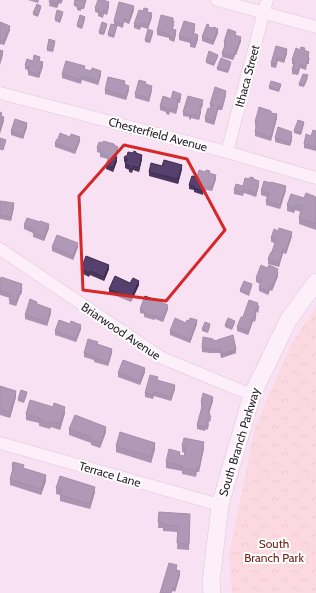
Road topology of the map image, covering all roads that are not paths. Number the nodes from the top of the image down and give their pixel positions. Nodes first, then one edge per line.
1 (217, 0) edge
2 (267, 0) edge
3 (264, 12) junction
4 (316, 26) edge
5 (0, 92) edge
6 (226, 152) junction
7 (316, 178) edge
8 (0, 249) edge
9 (316, 282) edge
10 (252, 395) junction
11 (0, 443) edge
12 (220, 505) junction
13 (212, 593) edge

1 - 3 street
2 - 3 street, Ithaca Street
3 - 4 street
3 - 6 street, Ithaca Street
5 - 6 street, Chesterfield Avenue
6 - 7 street, Chesterfield Avenue
8 - 10 street, Briarwood Avenue
9 - 10 main road, South Branch Parkway
10 - 12 main road, South Branch Parkway
11 - 12 street, Terrace Lane
12 - 13 main road, South Branch Parkway

